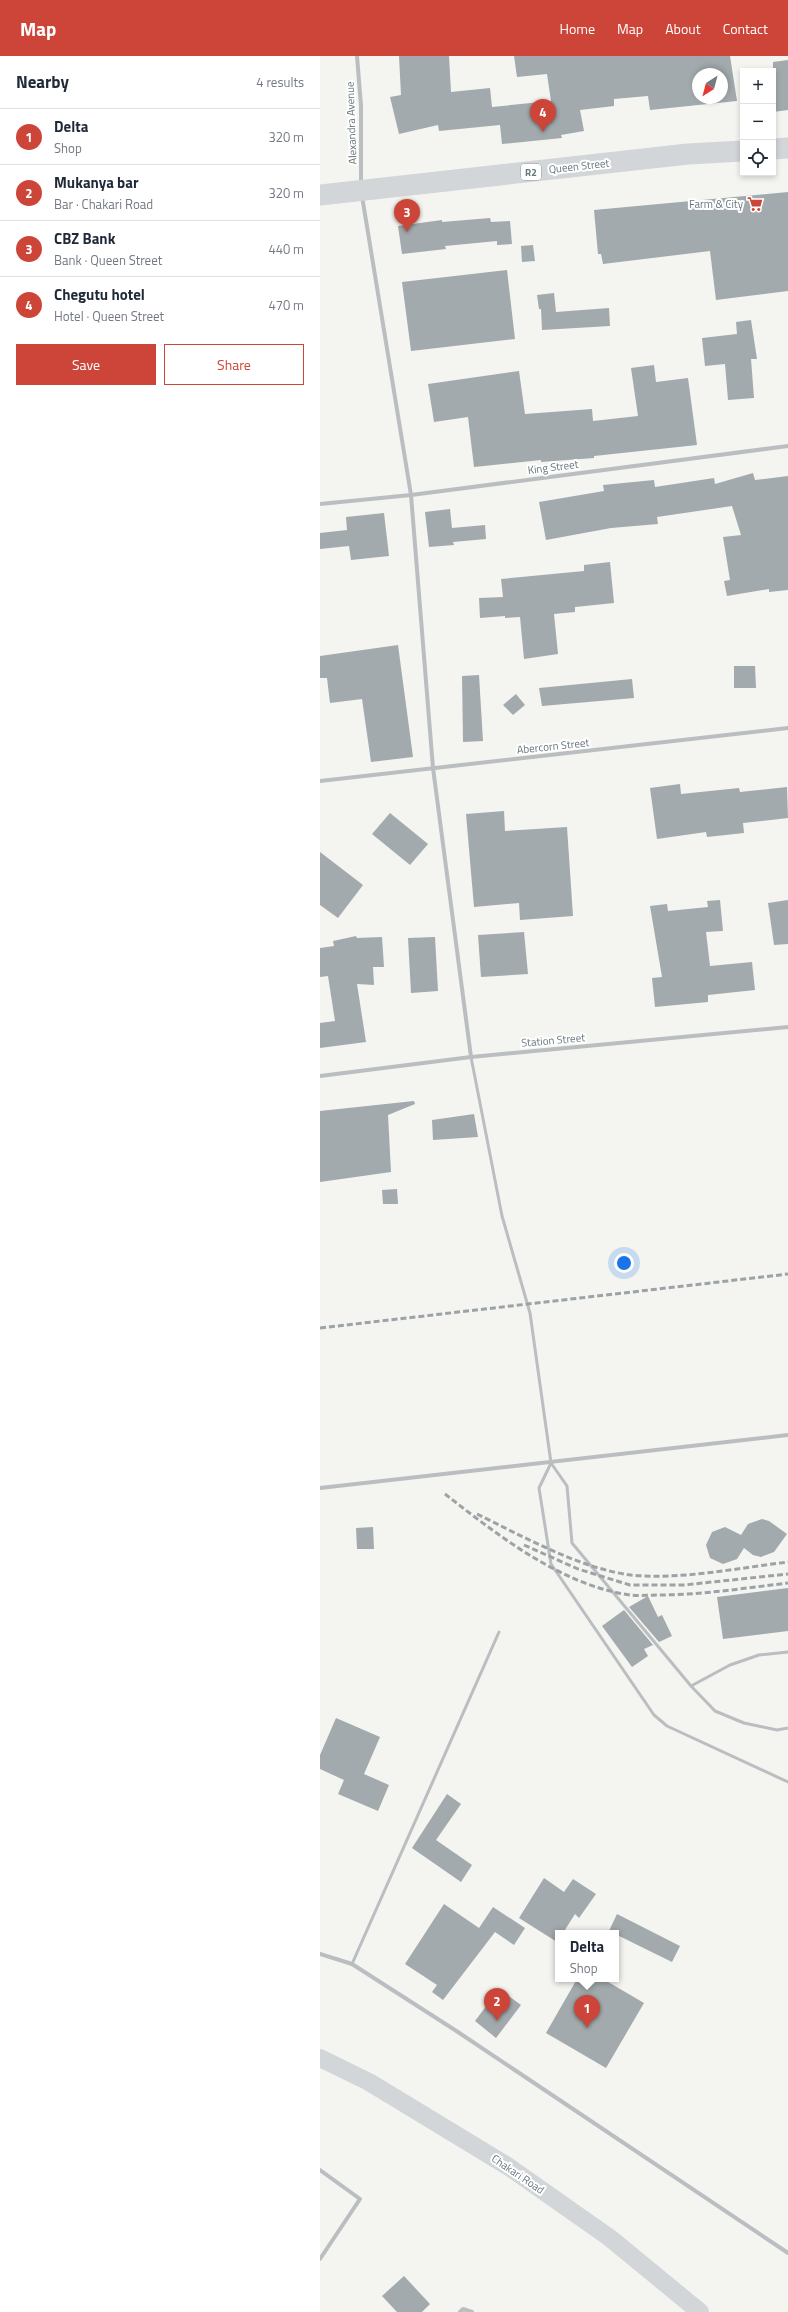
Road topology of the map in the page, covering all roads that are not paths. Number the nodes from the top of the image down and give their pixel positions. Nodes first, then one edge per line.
1 (357, 56) edge
2 (788, 148) edge
3 (776, 149) edge
4 (740, 151) edge
5 (361, 190) junction
6 (320, 195) edge
7 (788, 446) edge
8 (411, 495) junction
9 (320, 504) edge
10 (788, 728) edge
11 (433, 768) junction
12 (320, 781) edge
13 (788, 1027) edge
14 (470, 1057) junction
15 (320, 1076) edge
16 (788, 1435) edge
17 (551, 1463) junction
18 (320, 1488) edge
19 (499, 1632) dead end
20 (788, 1652) edge
21 (691, 1686) junction
22 (788, 1728) edge
23 (788, 1782) edge
24 (320, 1954) edge
25 (352, 1964) junction
26 (320, 2058) edge
27 (320, 2170) edge
28 (788, 2253) edge
29 (320, 2259) edge
30 (460, 2312) edge
31 (472, 2312) edge
32 (700, 2312) edge

1 - 5 street, Alexandra Avenue
2 - 3 highway
4 - 5 highway, Queen Street / R2
5 - 6 highway, Queen Street / R2
5 - 8 street, Alexandra Avenue
7 - 8 street, King Street
8 - 9 street, King Street
8 - 11 street, Alexandra Avenue
10 - 11 street, Abercorn Street
11 - 12 street, Abercorn Street
11 - 14 street, Alexandra Avenue
13 - 14 street, Station Street
14 - 15 street, Station Street
14 - 17 lane
16 - 17 street
17 - 18 street
17 - 21 lane
17 - 23 lane
19 - 25 lane
20 - 21 lane
21 - 22 lane
24 - 25 street
25 - 28 street
26 - 32 main road, Chakari Road
27 - 29 street
30 - 31 street

